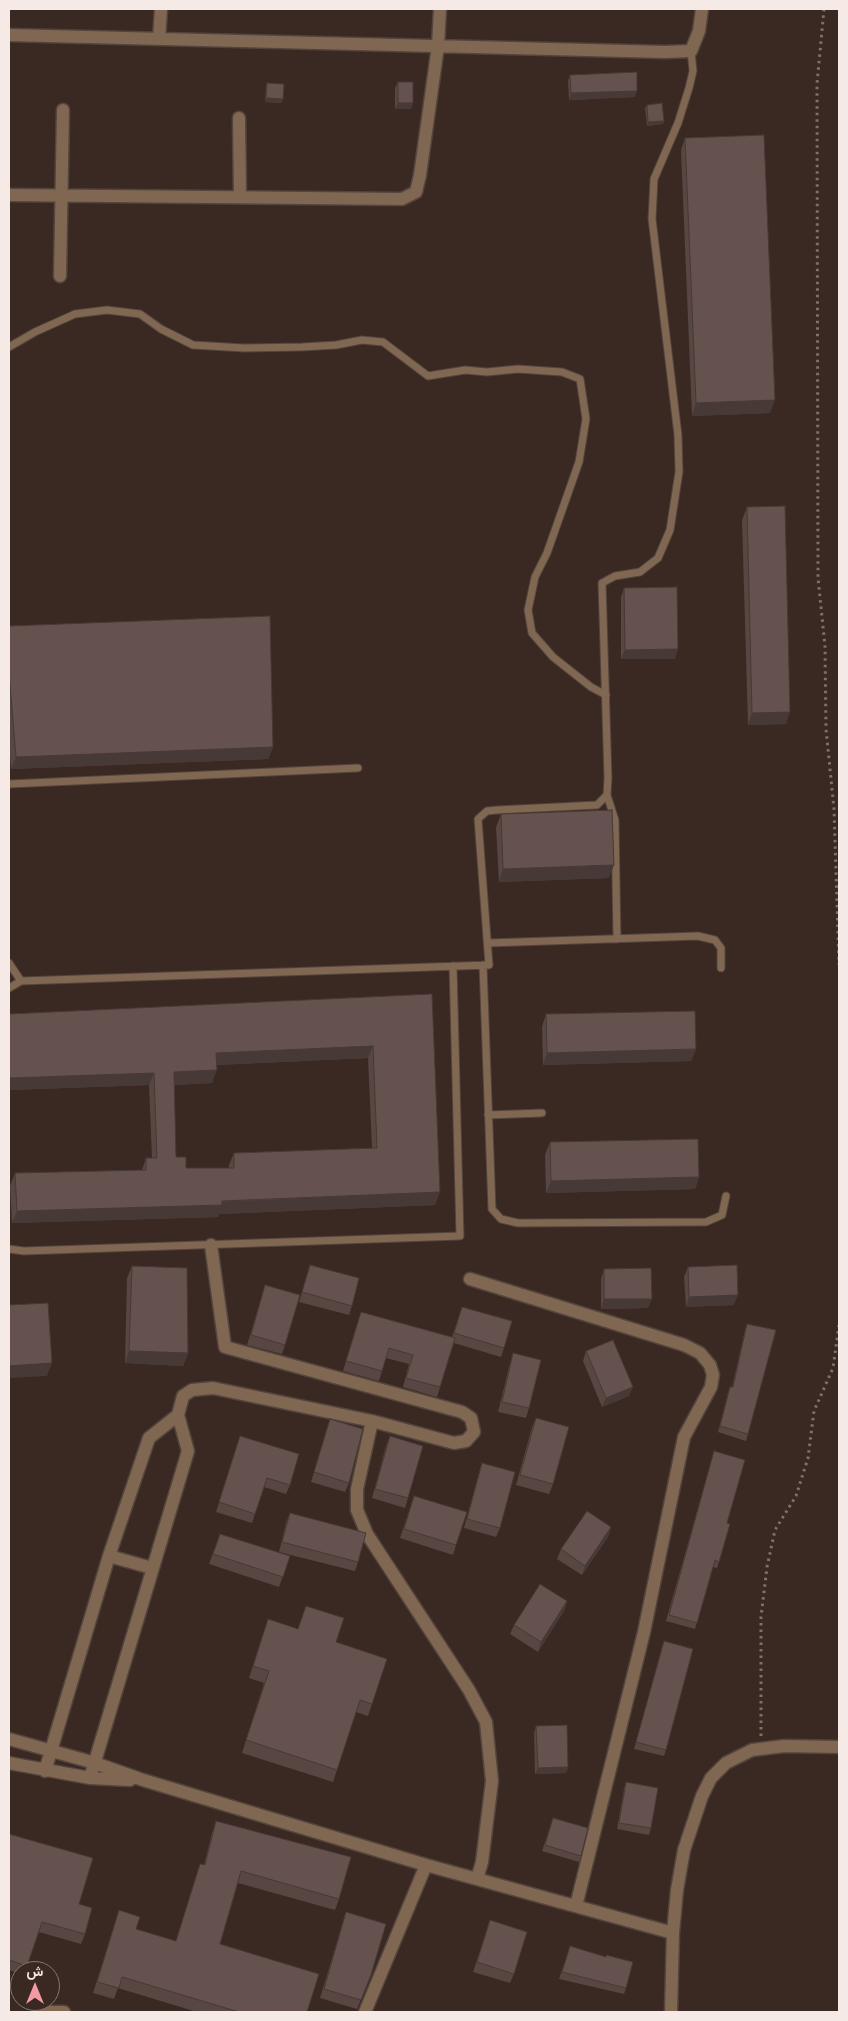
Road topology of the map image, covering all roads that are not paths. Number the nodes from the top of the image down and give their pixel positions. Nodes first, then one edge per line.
1 (160, 9) edge
2 (440, 9) edge
3 (702, 9) edge
4 (9, 35) edge
5 (159, 39) junction
6 (438, 46) junction
7 (691, 50) junction
8 (63, 110) dead end
9 (239, 118) dead end
10 (9, 195) edge
11 (62, 195) junction
12 (240, 197) junction
13 (60, 276) dead end
14 (9, 347) edge
15 (606, 695) junction
16 (358, 768) dead end
17 (9, 784) edge
18 (607, 795) junction
19 (617, 939) junction
20 (488, 943) junction
21 (9, 963) edge
22 (483, 965) junction
23 (454, 966) junction
24 (722, 968) dead end
25 (21, 981) junction
26 (9, 988) edge
27 (542, 1113) dead end
28 (488, 1115) junction
29 (726, 1196) dead end
30 (211, 1245) junction
31 (9, 1249) edge
32 (470, 1279) dead end
33 (178, 1415) junction
34 (372, 1421) junction
35 (109, 1556) junction
36 (152, 1568) junction
37 (9, 1739) edge
38 (839, 1747) edge
39 (51, 1751) junction
40 (9, 1762) edge
41 (95, 1763) junction
42 (45, 1771) junction
43 (90, 1778) junction
44 (142, 1780) junction
45 (426, 1865) junction
46 (477, 1878) junction
47 (576, 1906) junction
48 (673, 1933) junction
49 (45, 2012) edge
50 (64, 2012) edge
51 (365, 2012) edge
52 (671, 2012) edge

1 - 5 street
2 - 6 street
3 - 7 street
4 - 5 street
5 - 6 street
6 - 7 street
6 - 12 street
7 - 15 lane
8 - 11 street
9 - 12 street
10 - 11 street
11 - 12 street
11 - 13 street
14 - 15 lane
15 - 18 lane
16 - 17 lane
18 - 19 lane
18 - 20 lane
19 - 20 lane
19 - 24 lane
20 - 22 lane
21 - 25 lane
22 - 23 lane
22 - 28 lane
23 - 25 lane
23 - 30 lane
25 - 26 lane
27 - 28 lane
28 - 29 lane
30 - 31 lane
30 - 34 street
32 - 47 street
33 - 34 street
33 - 35 street
33 - 36 street
34 - 46 street
35 - 36 street
35 - 39 street
36 - 41 street
37 - 39 street
38 - 48 street
39 - 41 street
39 - 42 street
40 - 42 street
41 - 43 street
41 - 44 street
42 - 43 street
43 - 44 street
44 - 45 street
45 - 46 street
45 - 51 street
46 - 47 street
47 - 48 street
48 - 52 street
49 - 50 street

